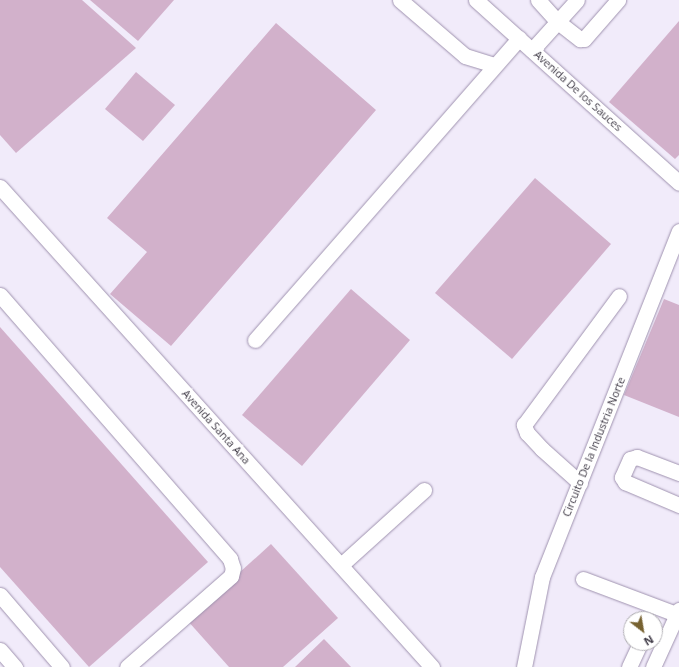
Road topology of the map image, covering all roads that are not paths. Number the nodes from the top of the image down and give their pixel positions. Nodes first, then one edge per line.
1 (400, 0) edge
2 (476, 0) edge
3 (538, 0) edge
4 (578, 0) edge
5 (618, 0) edge
6 (558, 22) junction
7 (519, 38) junction
8 (532, 50) junction
9 (495, 65) junction
10 (679, 183) edge
11 (0, 187) edge
12 (679, 231) edge
13 (0, 295) edge
14 (619, 296) dead end
15 (255, 340) dead end
16 (679, 473) edge
17 (580, 483) junction
18 (424, 490) dead end
19 (679, 505) edge
20 (341, 565) junction
21 (583, 579) dead end
22 (0, 595) edge
23 (678, 614) edge
24 (0, 650) edge
25 (636, 651) edge
26 (529, 665) edge
27 (15, 667) edge
28 (62, 667) edge
29 (126, 667) edge
30 (432, 667) edge
31 (629, 667) edge
32 (653, 667) edge

1 - 9 street
2 - 7 street, Avenida De los Sauces
3 - 6 street
4 - 6 street
5 - 6 street
6 - 8 street
7 - 8 street, Avenida De los Sauces
7 - 9 street
8 - 10 street, Avenida De los Sauces
9 - 15 street
11 - 20 street, Avenida Santa Ana
12 - 17 street, Circuito De la Industria Norte
13 - 29 street
14 - 17 street
16 - 19 street
17 - 26 street, Circuito De la Industria Norte
18 - 20 street
20 - 30 street, Avenida Santa Ana
21 - 23 street
22 - 28 street
23 - 32 street
24 - 27 street
25 - 31 street

